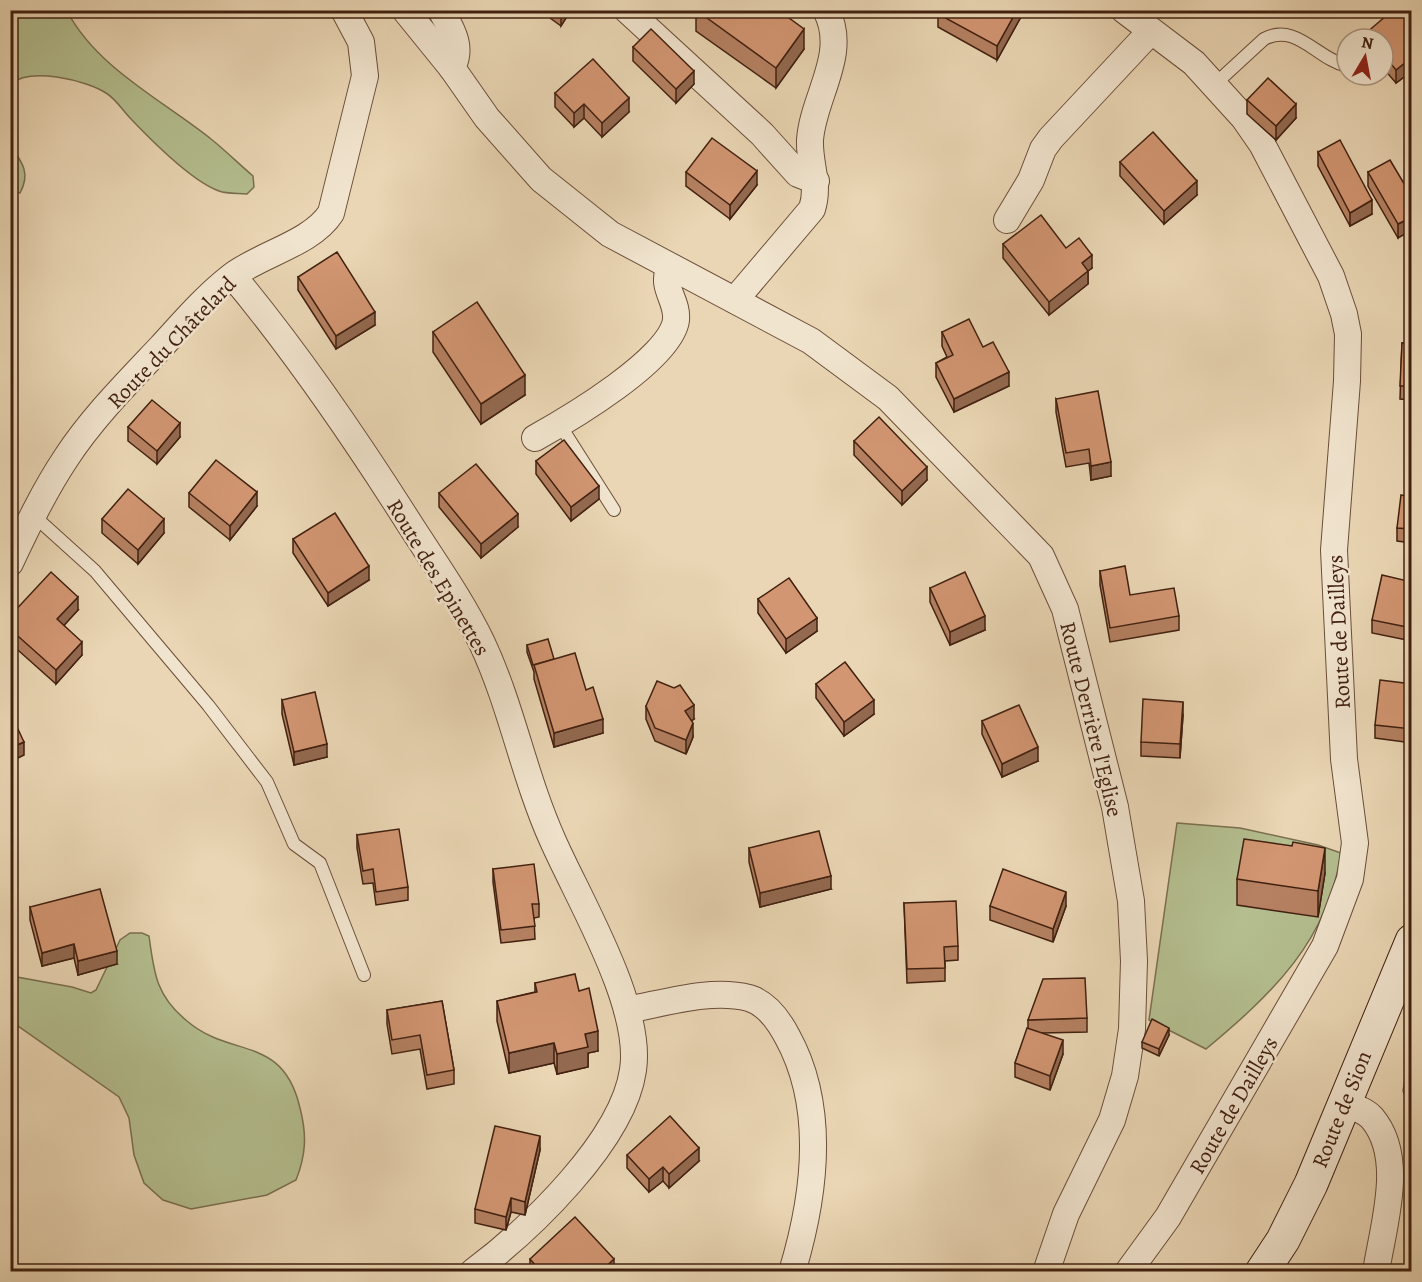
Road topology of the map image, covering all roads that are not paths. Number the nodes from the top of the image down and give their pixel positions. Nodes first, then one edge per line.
1 (344, 10) edge
2 (405, 10) edge
3 (441, 10) edge
4 (627, 10) edge
5 (826, 10) edge
6 (1124, 10) edge
7 (1153, 21) edge
8 (1335, 62) edge
9 (452, 68) junction
10 (1214, 85) junction
11 (816, 181) junction
12 (1007, 220) dead end
13 (670, 268) junction
14 (233, 276) junction
15 (735, 300) junction
16 (560, 425) junction
17 (535, 438) dead end
18 (614, 510) dead end
19 (33, 515) junction
20 (10, 563) edge
21 (1412, 941) edge
22 (364, 975) dead end
23 (627, 1010) junction
24 (1343, 1103) junction
25 (472, 1272) edge
26 (792, 1272) edge
27 (1046, 1272) edge
28 (1128, 1272) edge
29 (1262, 1272) edge
30 (1376, 1272) edge

1 - 14 street, Route du Châtelard
2 - 9 street, Route Derrière l'Eglise
3 - 9 street
4 - 11 street
5 - 11 street
6 - 7 street, Route de Dailleys
7 - 10 street, Route de Dailleys
7 - 12 street
8 - 10 lane
9 - 13 street, Route Derrière l'Eglise
10 - 28 street, Route de Dailleys
11 - 15 street
13 - 15 street, Route Derrière l'Eglise
13 - 16 street
14 - 19 street, Route du Châtelard
14 - 23 street, Route des Epinettes
15 - 27 street, Route Derrière l'Eglise
16 - 17 street
16 - 18 lane
19 - 20 street, Route du Châtelard
19 - 22 lane
21 - 24 main road, Route de Sion
23 - 25 street, Route des Epinettes
23 - 26 street
24 - 29 main road, Route de Sion
24 - 30 street

